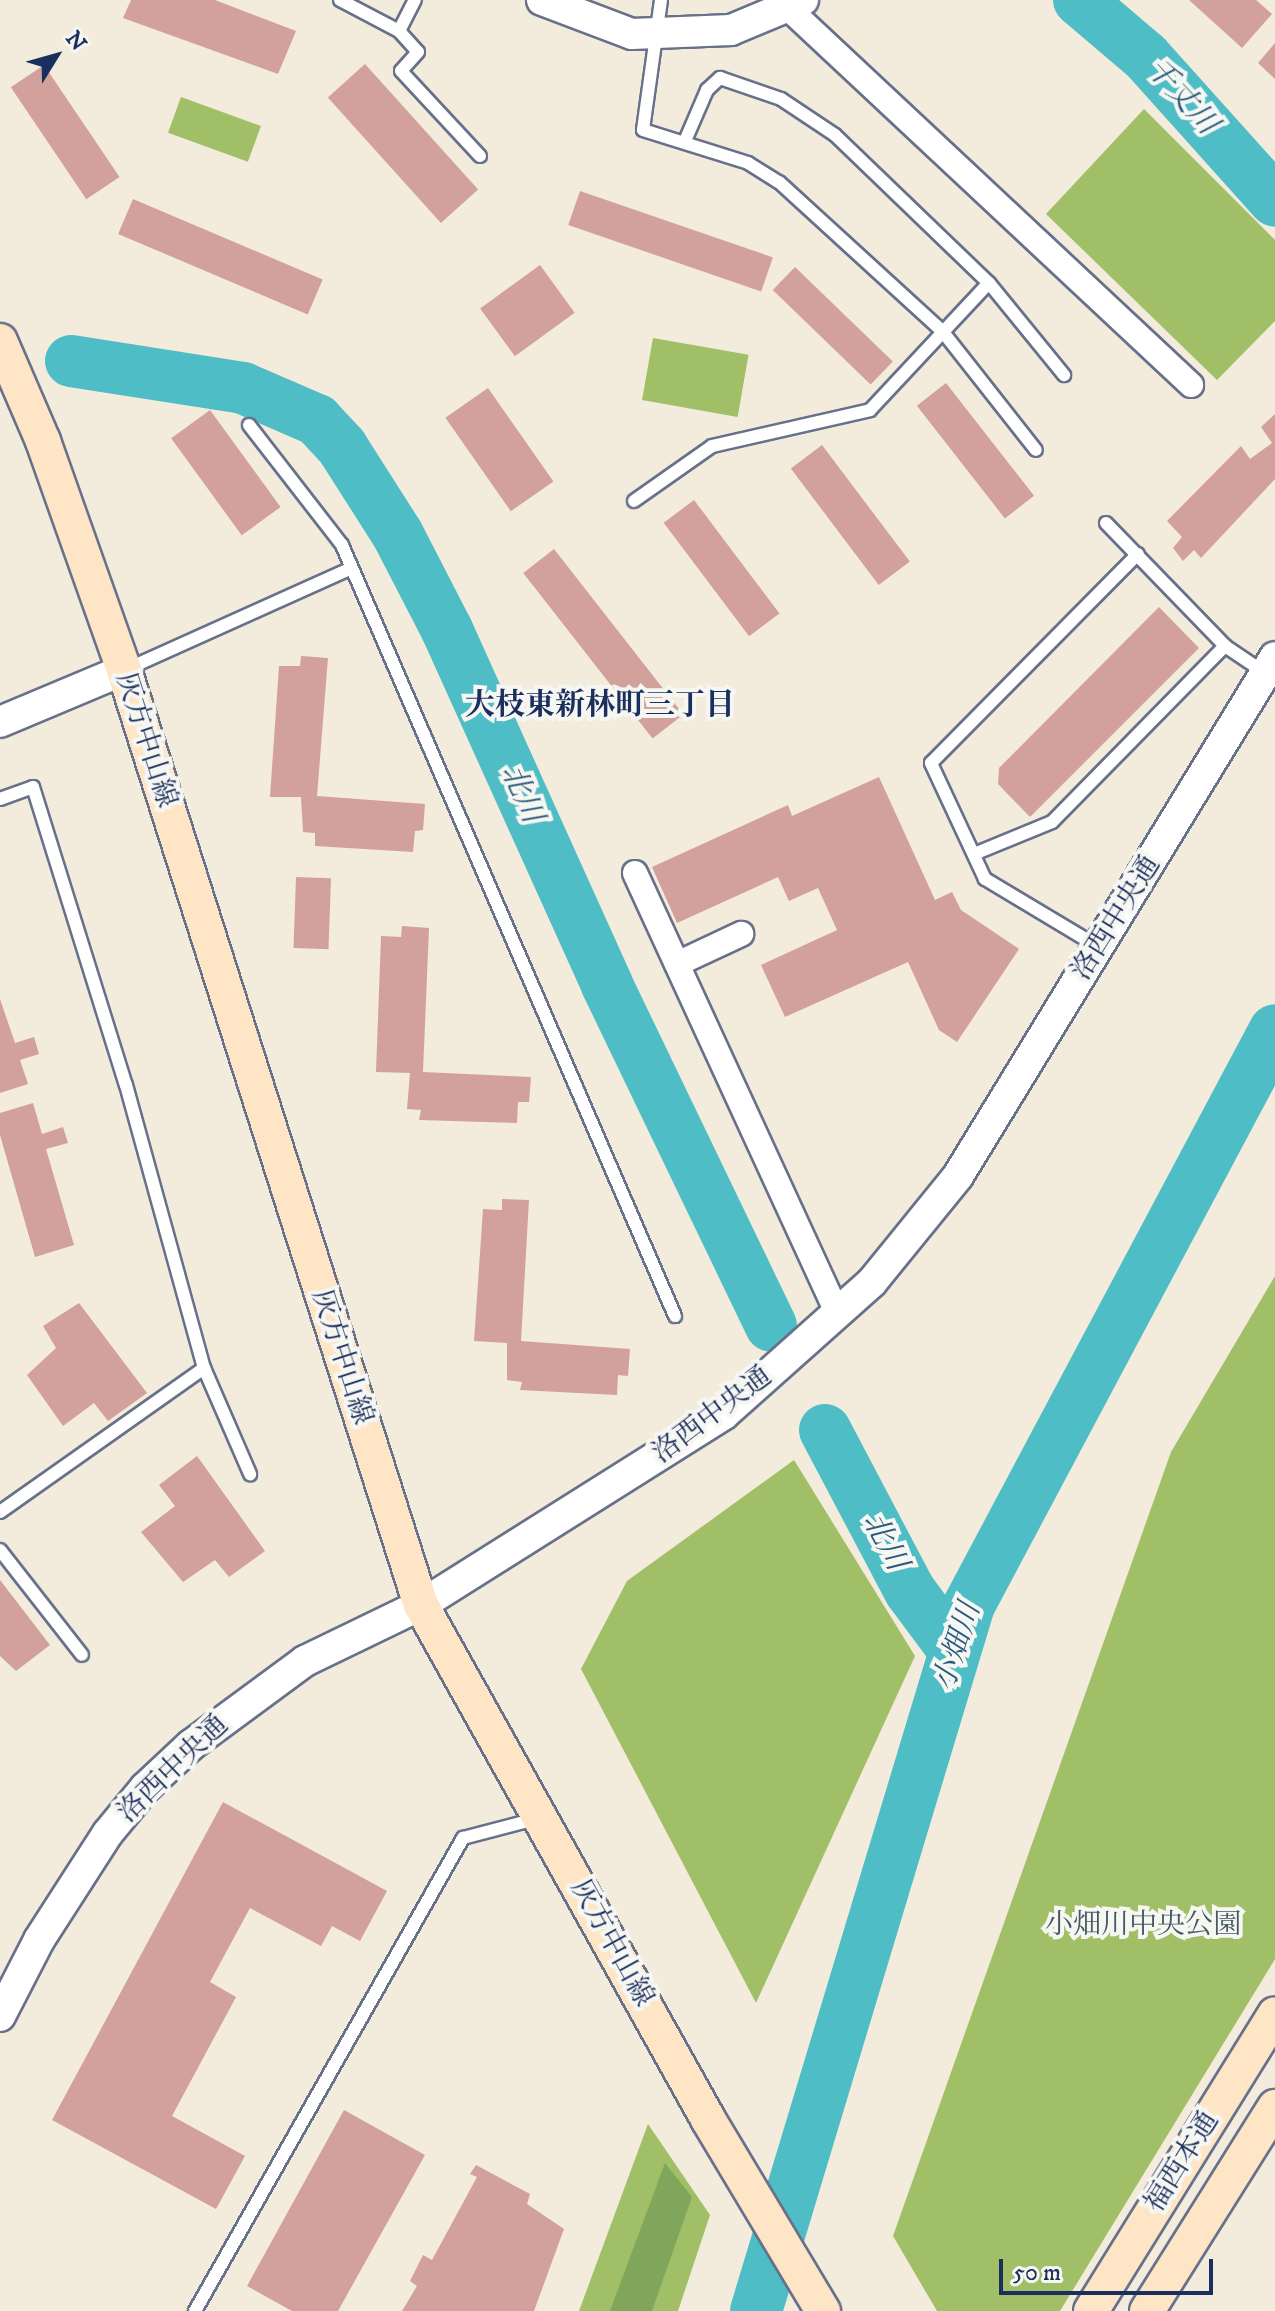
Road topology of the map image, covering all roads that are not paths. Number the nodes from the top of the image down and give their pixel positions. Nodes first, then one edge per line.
1 (340, 0) edge
2 (415, 0) edge
3 (542, 0) edge
4 (661, 0) edge
5 (796, 4) edge
6 (399, 31) junction
7 (657, 33) junction
8 (685, 141) junction
9 (480, 156) dead end
10 (989, 283) junction
11 (943, 332) junction
12 (0, 341) edge
13 (1064, 375) dead end
14 (1191, 385) dead end
15 (249, 425) dead end
16 (1036, 450) dead end
17 (634, 501) dead end
18 (1106, 523) dead end
19 (1138, 554) junction
20 (350, 569) junction
21 (1225, 646) junction
22 (1270, 665) edge
23 (124, 670) junction
24 (0, 722) edge
25 (0, 799) edge
26 (974, 854) junction
27 (635, 873) dead end
28 (741, 934) dead end
29 (1098, 946) junction
30 (677, 964) junction
31 (837, 1313) junction
32 (675, 1316) dead end
33 (204, 1368) junction
34 (250, 1474) dead end
35 (0, 1512) edge
36 (0, 1550) edge
37 (421, 1605) junction
38 (82, 1655) dead end
39 (542, 1818) junction
40 (1275, 2014) edge
41 (0, 2016) edge
42 (1275, 2107) edge
43 (821, 2308) edge
44 (195, 2311) edge
45 (1091, 2311) edge
46 (1147, 2311) edge

1 - 6 lane
2 - 6 lane
3 - 7 street
4 - 7 lane
5 - 7 street
5 - 14 street
6 - 9 lane
7 - 8 lane
8 - 10 lane
8 - 11 lane
10 - 11 lane
10 - 13 lane
11 - 16 lane
11 - 17 lane
12 - 23 main road, 灰方中山線
15 - 20 lane
18 - 19 lane
19 - 21 lane
19 - 26 lane
20 - 23 lane
20 - 32 lane
21 - 22 lane
21 - 26 lane
22 - 29 street, 洛西中央通
23 - 24 street
23 - 37 main road, 灰方中山線
25 - 33 lane
26 - 29 lane
27 - 30 street
28 - 30 street
29 - 31 street, 洛西中央通
30 - 31 street
31 - 37 street, 洛西中央通
33 - 34 lane
33 - 35 lane
36 - 38 lane
37 - 39 main road, 灰方中山線
37 - 41 street, 洛西中央通
39 - 43 main road, 灰方中山線
39 - 44 lane
40 - 45 main road, 福西本通
42 - 46 main road, 福西本通

